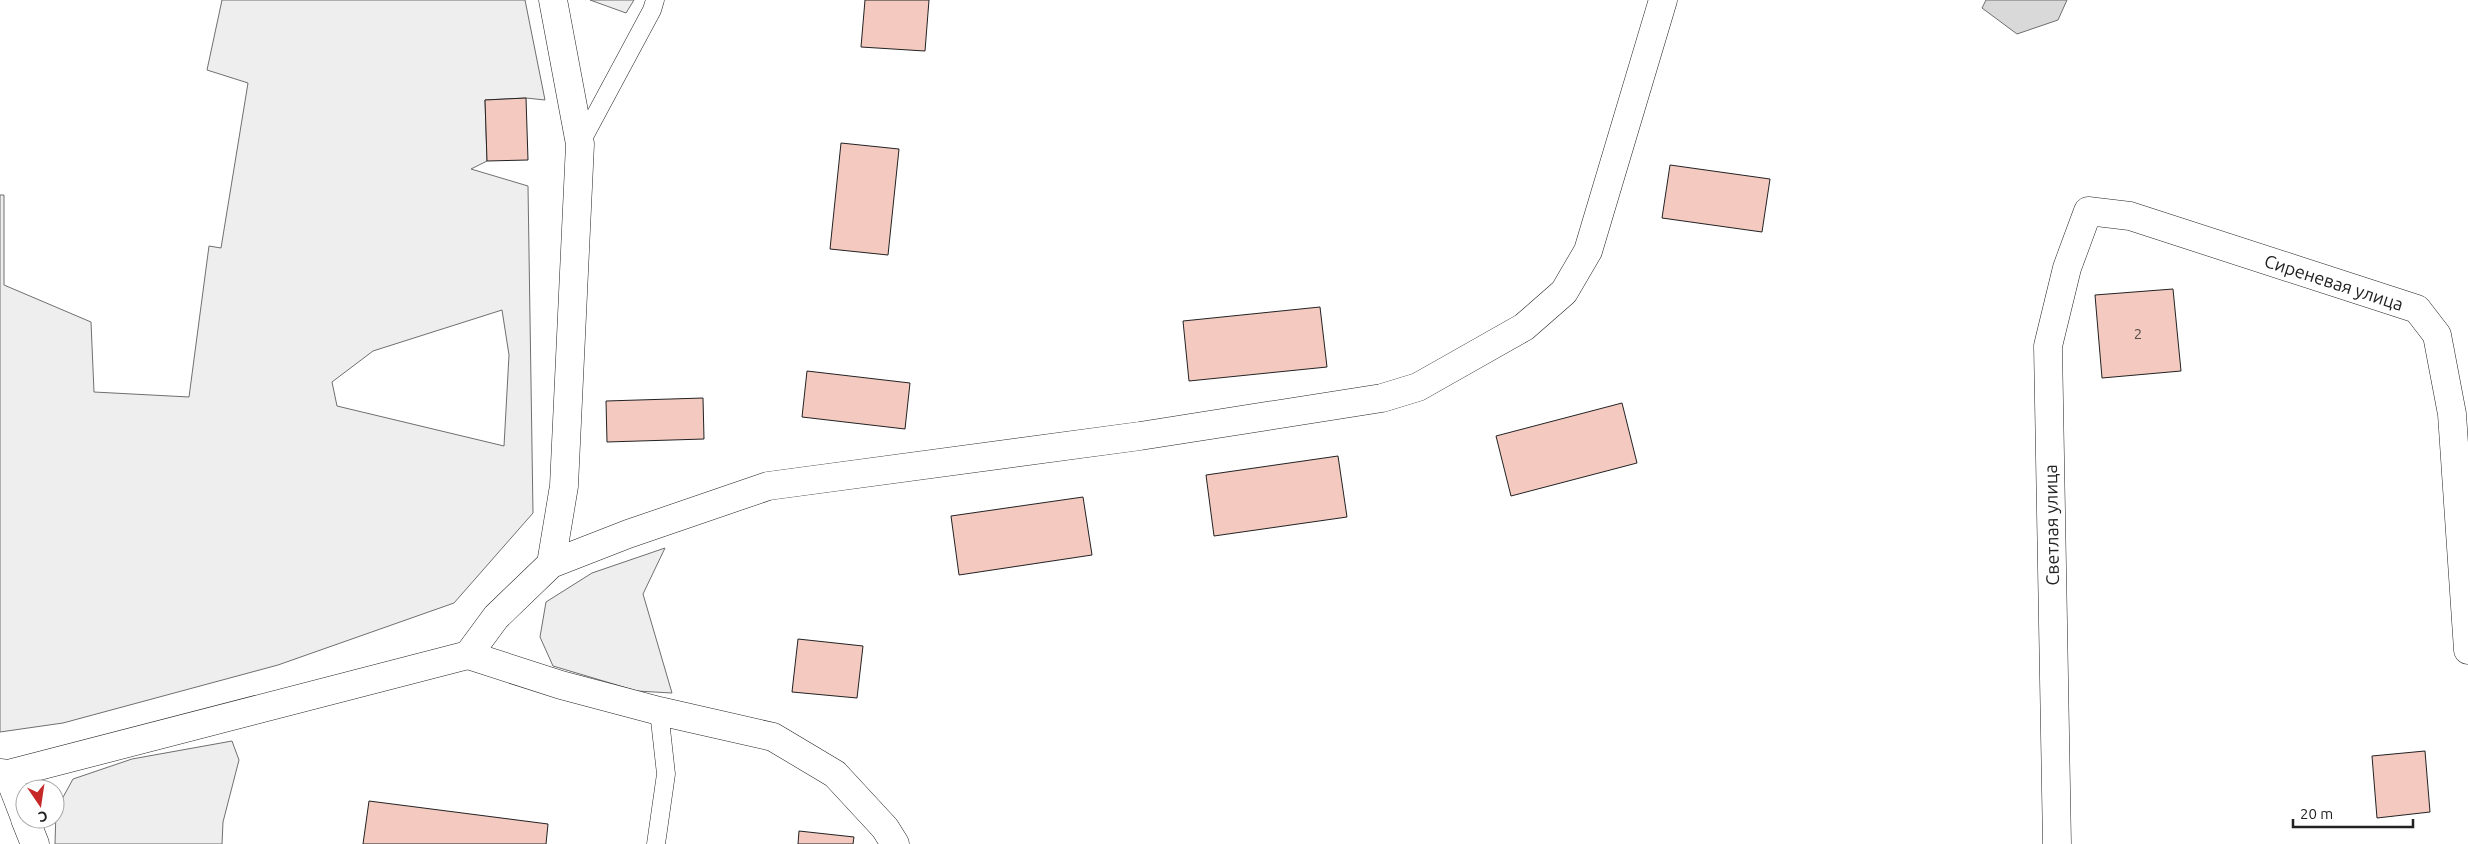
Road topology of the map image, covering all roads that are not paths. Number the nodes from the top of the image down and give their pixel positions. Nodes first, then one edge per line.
1 (553, 0) edge
2 (655, 0) edge
3 (1663, 0) edge
4 (580, 144) junction
5 (2088, 211) joint
6 (551, 564) junction
7 (2468, 650) edge
8 (468, 655) junction
9 (658, 711) junction
10 (3, 770) edge
11 (15, 797) edge
12 (29, 829) edge
13 (35, 844) edge
14 (656, 844) edge
15 (895, 844) edge
16 (2057, 844) edge

1 - 4 street
2 - 4 lane
3 - 6 street
4 - 6 street
5 - 7 street, Сиреневая улица
5 - 16 street, Светлая улица
6 - 8 street
8 - 9 street
8 - 10 street
9 - 14 lane
9 - 15 street
10 - 11 street
12 - 13 street

